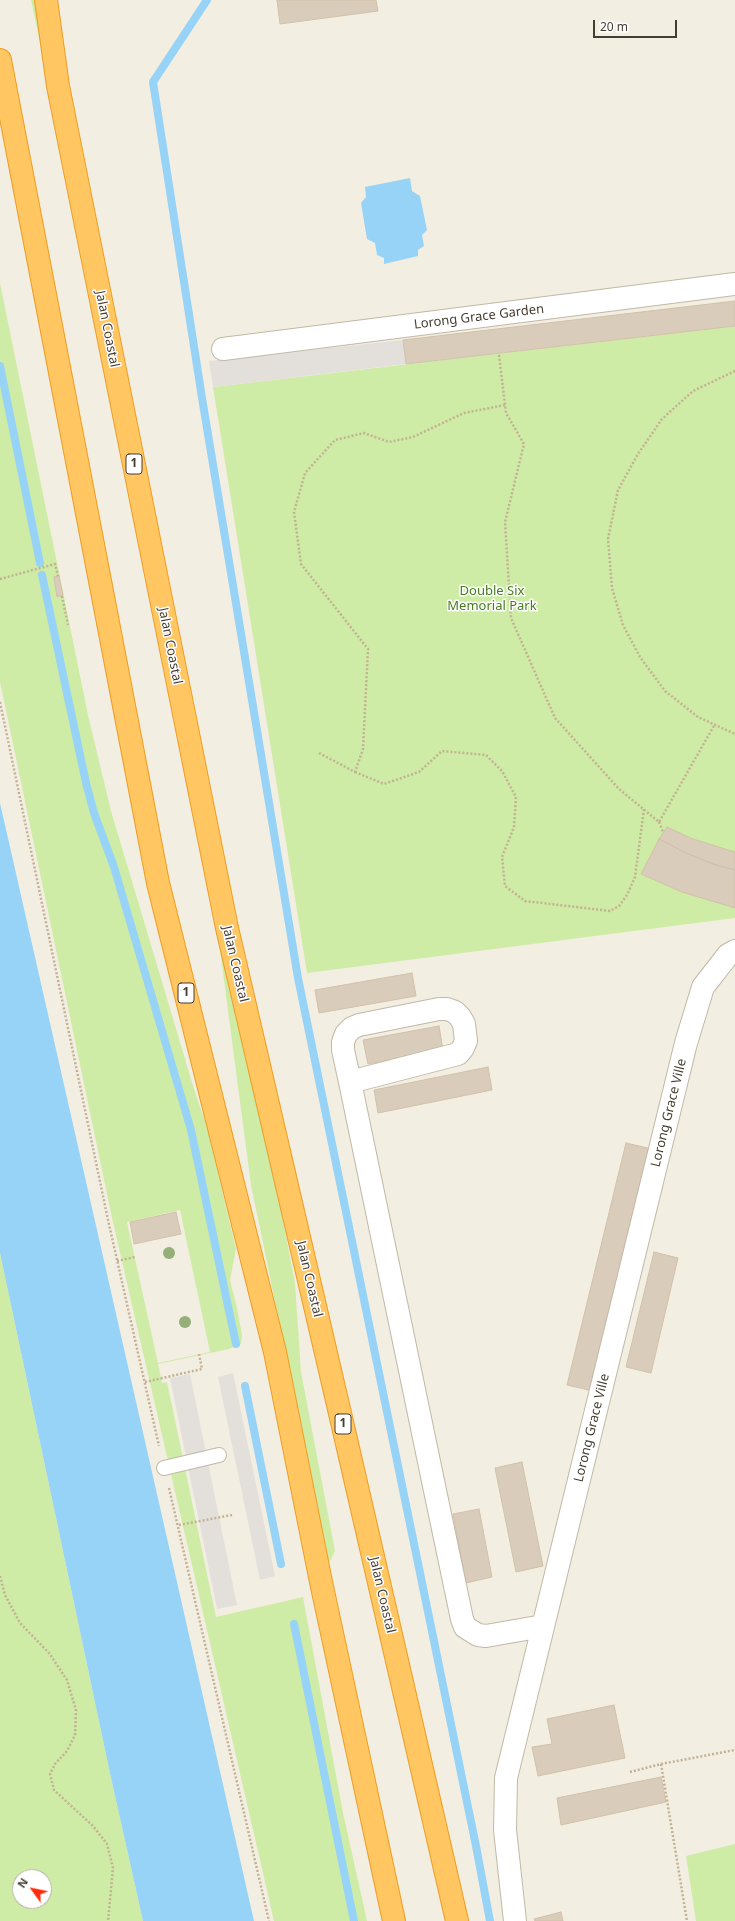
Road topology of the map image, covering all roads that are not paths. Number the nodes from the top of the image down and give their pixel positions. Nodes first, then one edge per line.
1 (46, 0) edge
2 (61, 0) edge
3 (0, 60) edge
4 (58, 86) junction
5 (0, 97) edge
6 (11, 115) junction
7 (735, 284) edge
8 (223, 349) dead end
9 (735, 951) edge
10 (350, 1082) junction
11 (219, 1455) dead end
12 (164, 1468) road end
13 (544, 1626) junction
14 (394, 1921) edge
15 (457, 1921) edge
16 (515, 1921) edge

1 - 4 highway, Jalan Coastal / 1
2 - 4 highway
3 - 6 highway, 1
4 - 15 highway, Jalan Coastal / 1
5 - 6 highway
6 - 14 highway, 1
7 - 8 street, Lorong Grace Garden
9 - 13 street, Lorong Grace Ville
10 - 10 street
10 - 13 street
11 - 12 lane
13 - 16 street, Lorong Grace Ville

